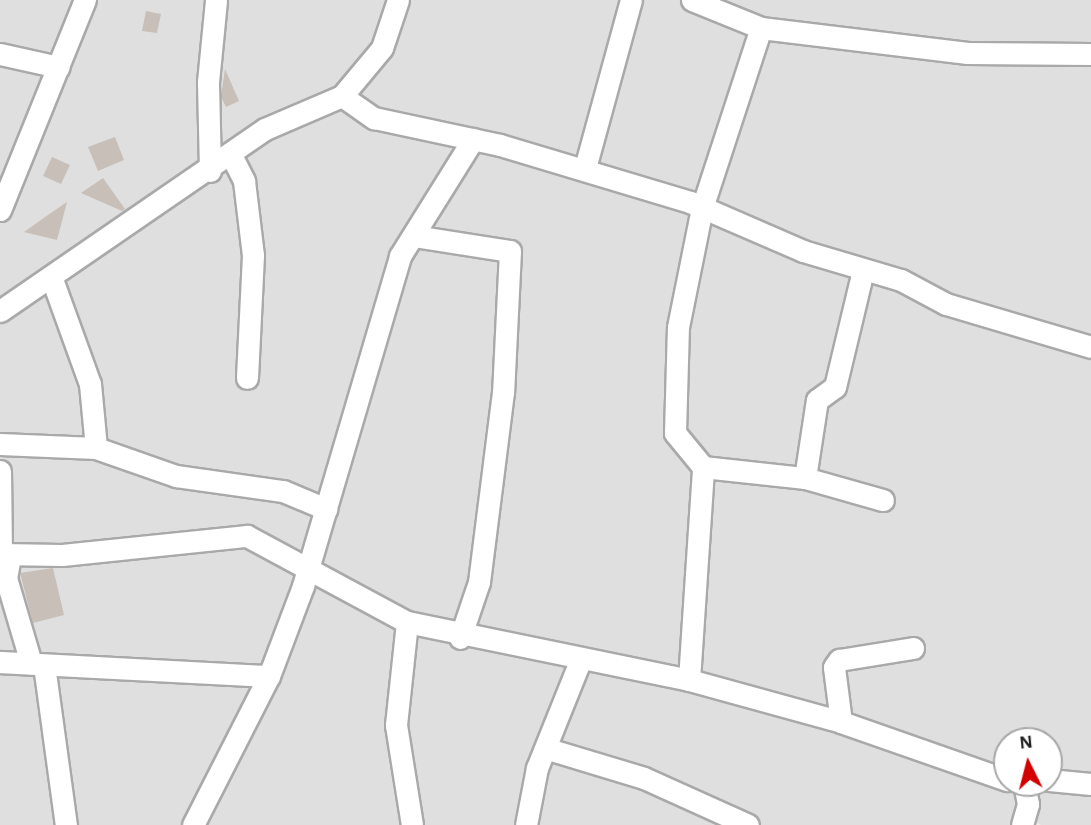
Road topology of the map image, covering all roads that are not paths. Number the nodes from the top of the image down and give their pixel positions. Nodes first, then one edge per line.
1 (85, 0) edge
2 (216, 0) edge
3 (398, 0) edge
4 (631, 0) edge
5 (701, 2) edge
6 (761, 28) junction
7 (0, 54) edge
8 (1091, 54) edge
9 (59, 67) junction
10 (342, 96) junction
11 (473, 139) junction
12 (232, 157) junction
13 (585, 168) junction
14 (209, 172) junction
15 (702, 208) junction
16 (0, 210) edge
17 (414, 236) junction
18 (863, 270) junction
19 (52, 279) junction
20 (0, 311) edge
21 (1091, 347) edge
22 (247, 378) dead end
23 (0, 444) edge
24 (96, 448) junction
25 (703, 467) junction
26 (0, 471) edge
27 (805, 478) junction
28 (883, 500) dead end
29 (326, 509) junction
30 (4, 555) edge
31 (308, 565) junction
32 (407, 622) junction
33 (460, 638) junction
34 (913, 648) dead end
35 (580, 661) junction
36 (0, 662) edge
37 (38, 664) junction
38 (269, 676) junction
39 (689, 680) junction
40 (841, 722) junction
41 (548, 749) junction
42 (993, 773) edge
43 (1063, 781) edge
44 (1091, 784) edge
45 (1025, 797) edge
46 (704, 817) edge
47 (66, 825) edge
48 (193, 825) edge
49 (412, 825) edge
50 (526, 825) edge
51 (748, 825) edge
52 (1022, 825) edge

1 - 9 street
2 - 14 street
3 - 10 street
4 - 13 street
5 - 6 street
6 - 8 street
6 - 15 street
7 - 9 street
9 - 16 street
10 - 11 street
10 - 12 street
11 - 13 street
11 - 17 street
12 - 14 street
12 - 22 street
13 - 15 street
14 - 19 street
15 - 18 street
15 - 25 street
17 - 29 street
17 - 33 street
18 - 21 street
18 - 27 street
19 - 20 street
19 - 24 street
23 - 24 street
24 - 29 street
25 - 27 street
25 - 39 street
26 - 30 street
27 - 28 street
29 - 31 street
30 - 31 street
30 - 37 street
31 - 32 street
31 - 38 street
32 - 33 street
32 - 49 street
33 - 35 street
34 - 40 street
35 - 39 street
35 - 41 street
36 - 37 street
37 - 38 street
37 - 47 street
38 - 48 street
39 - 40 street
40 - 42 street
41 - 46 street
41 - 50 street
43 - 44 street
45 - 52 street
46 - 51 street

